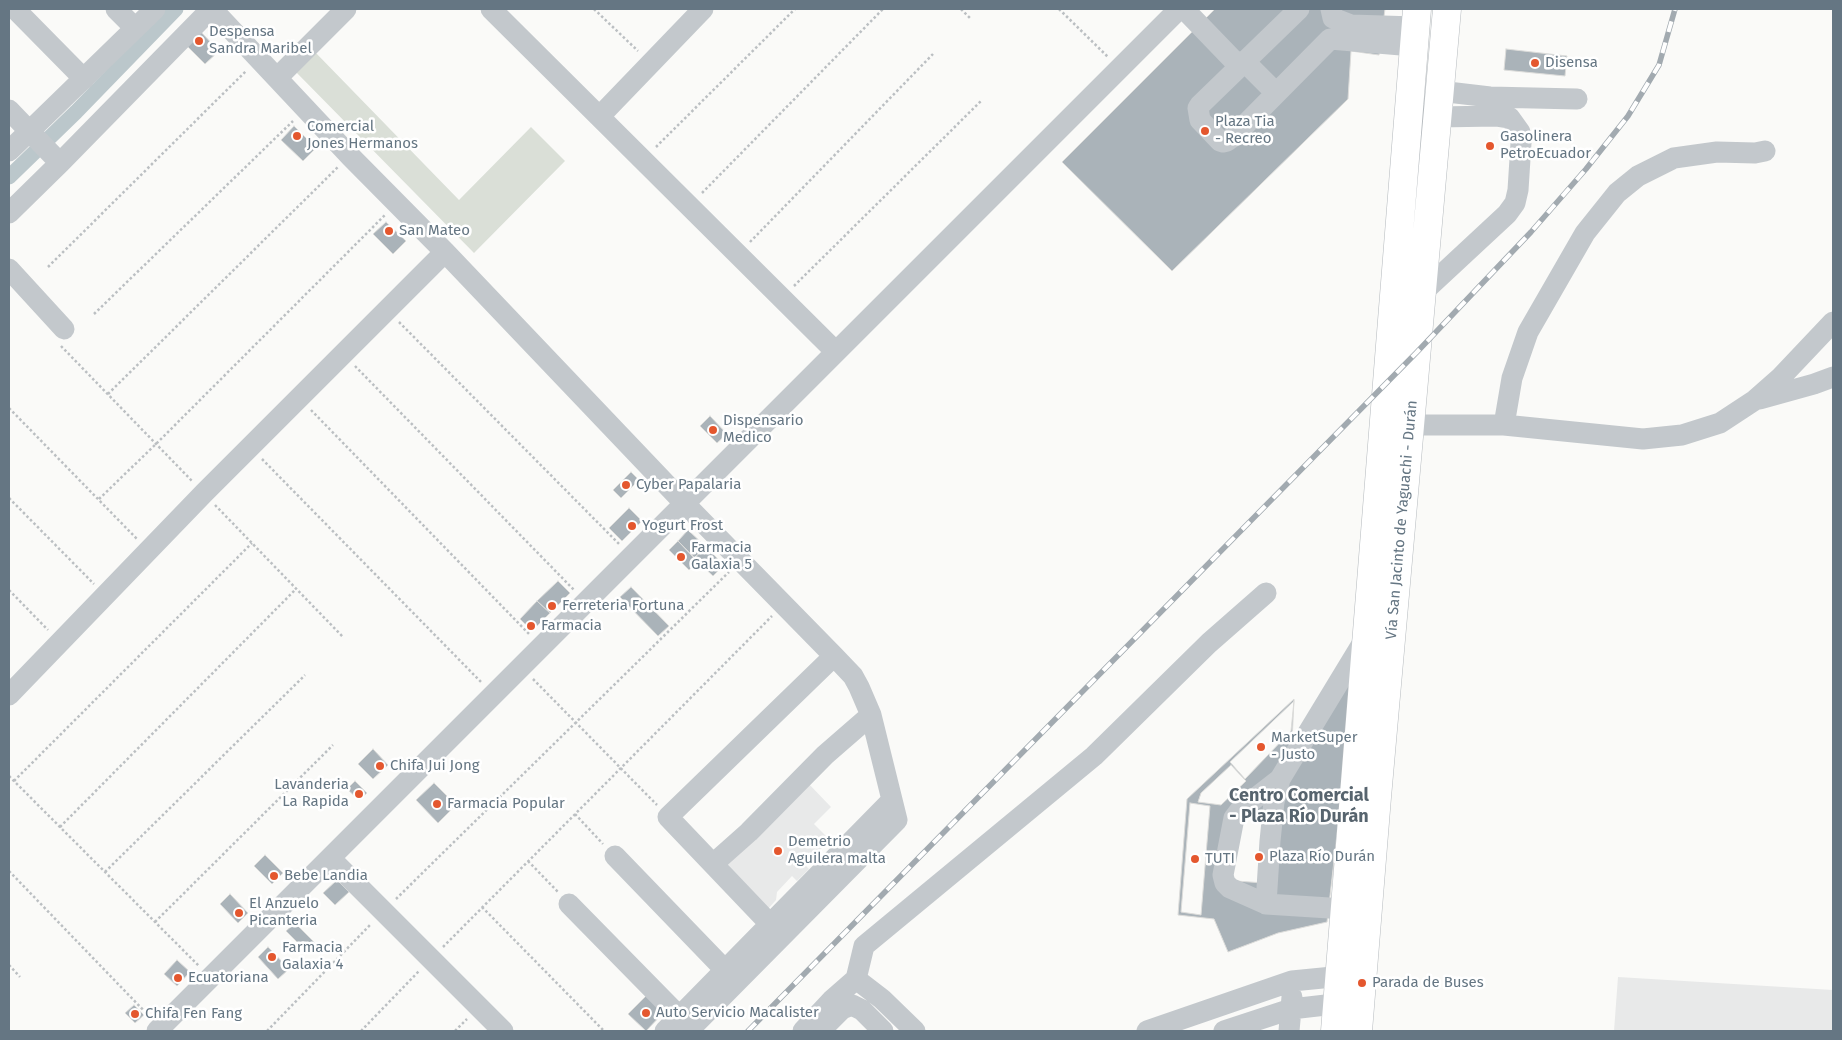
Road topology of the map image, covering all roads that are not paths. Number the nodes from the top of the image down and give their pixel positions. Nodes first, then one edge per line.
1 (15, 9) edge
2 (116, 9) edge
3 (155, 9) edge
4 (211, 9) edge
5 (346, 9) edge
6 (491, 9) edge
7 (703, 9) edge
8 (1179, 9) edge
9 (1184, 9) edge
10 (1202, 9) edge
11 (1299, 9) edge
12 (1446, 9) edge
13 (1332, 13) edge
14 (1415, 27) edge
15 (136, 28) junction
16 (1330, 39) junction
17 (1244, 61) junction
18 (277, 78) junction
19 (84, 79) junction
20 (1276, 93) junction
21 (1577, 99) dead end
22 (1438, 104) junction
23 (9, 110) edge
24 (600, 116) junction
25 (29, 132) junction
26 (9, 151) edge
27 (1765, 151) dead end
28 (60, 163) junction
29 (9, 213) edge
30 (445, 252) junction
31 (9, 269) edge
32 (1422, 293) junction
33 (1833, 322) edge
34 (64, 329) dead end
35 (836, 352) junction
36 (1833, 377) edge
37 (1755, 400) junction
38 (1411, 425) junction
39 (1504, 425) junction
40 (685, 504) junction
41 (1266, 593) dead end
42 (1366, 637) junction
43 (834, 656) junction
44 (9, 696) edge
45 (871, 715) junction
46 (1280, 779) junction
47 (894, 810) junction
48 (615, 856) road end
49 (330, 858) junction
50 (713, 864) junction
51 (569, 904) road end
52 (1266, 904) junction
53 (1344, 909) junction
54 (770, 924) junction
55 (725, 970) junction
56 (1351, 975) junction
57 (856, 979) junction
58 (1292, 982) junction
59 (1349, 1002) junction
60 (1292, 1009) junction
61 (677, 1026) edge
62 (159, 1029) edge
63 (503, 1031) edge
64 (803, 1031) edge
65 (821, 1031) edge
66 (883, 1031) edge
67 (915, 1031) edge
68 (1147, 1031) edge
69 (1224, 1031) edge
70 (1289, 1031) edge
71 (1335, 1031) edge
72 (1358, 1031) edge

1 - 19 street
2 - 15 street
3 - 15 street
4 - 18 street
4 - 28 street
5 - 18 street
6 - 24 street
7 - 24 street
8 - 35 street
9 - 17 street
10 - 17 street
11 - 17 street
12 - 22 main road, Vía San Jacinto de Yaguachi - Durán
13 - 14 street
13 - 16 street
14 - 16 street
14 - 42 main road, Vía San Jacinto de Yaguachi - Durán
15 - 19 street
16 - 20 street
17 - 20 street
17 - 20 street
18 - 30 street
19 - 25 street
21 - 22 street
22 - 32 main road, Vía San Jacinto de Yaguachi - Durán
22 - 32 street
23 - 25 street
24 - 35 street
25 - 26 street
25 - 28 street
27 - 39 street
28 - 29 street
30 - 40 street
30 - 44 street
31 - 34 street
32 - 38 main road, Vía San Jacinto de Yaguachi - Durán
33 - 37 street
35 - 40 street
36 - 37 street
37 - 39 street
38 - 39 street
38 - 56 main road, Vía San Jacinto de Yaguachi - Durán
40 - 43 street
40 - 49 street
41 - 57 street
42 - 46 street
42 - 53 main road, Vía San Jacinto de Yaguachi - Durán
43 - 45 street
43 - 50 street
45 - 47 street
45 - 50 street
46 - 52 street
46 - 52 street
47 - 54 street
47 - 61 street
48 - 55 street
49 - 62 street
49 - 63 street
50 - 54 street
51 - 61 street
52 - 53 street
53 - 56 main road, Vía San Jacinto de Yaguachi - Durán
54 - 55 street
55 - 61 street
56 - 58 street
56 - 59 main road, Vía San Jacinto de Yaguachi - Durán
57 - 64 street
57 - 67 street
58 - 60 street
58 - 68 street
59 - 60 street
59 - 71 main road, Vía San Jacinto de Yaguachi - Durán
59 - 72 main road, Vía San Jacinto de Yaguachi - Durán
60 - 69 street
60 - 70 street
65 - 66 street

